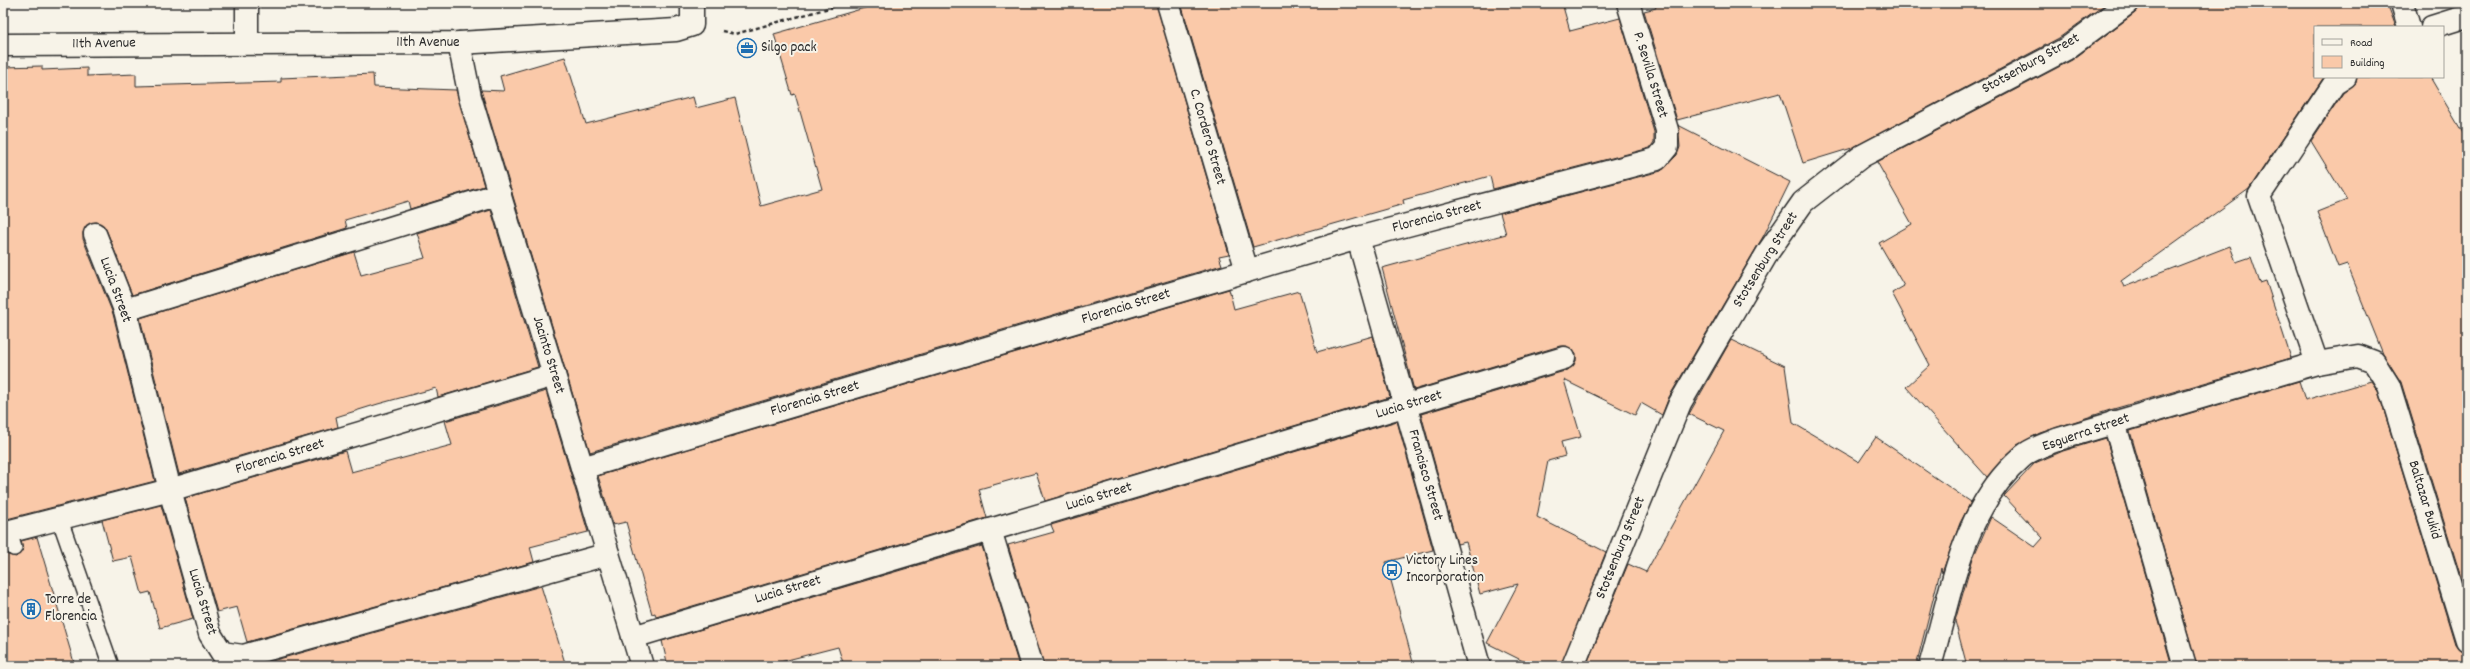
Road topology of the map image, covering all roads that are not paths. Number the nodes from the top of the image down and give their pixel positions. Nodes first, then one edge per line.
1 (248, 3) edge
2 (692, 3) edge
3 (1168, 3) edge
4 (1628, 3) edge
5 (2128, 3) edge
6 (2402, 3) edge
7 (2467, 16) edge
8 (2409, 26) edge
9 (2435, 26) edge
10 (247, 43) junction
11 (459, 44) junction
12 (3, 45) edge
13 (2343, 78) edge
14 (1667, 147) joint
15 (500, 194) junction
16 (95, 234) dead end
17 (1358, 238) junction
18 (1247, 271) junction
19 (125, 310) junction
20 (1564, 358) dead end
21 (2374, 362) joint
22 (2317, 363) junction
23 (554, 375) junction
24 (1405, 406) junction
25 (2114, 422) junction
26 (582, 468) junction
27 (170, 490) junction
28 (60, 520) junction
29 (990, 530) junction
30 (8, 538) edge
31 (608, 554) junction
32 (633, 636) junction
33 (2467, 640) edge
34 (111, 666) edge
35 (642, 666) edge
36 (1032, 666) edge
37 (1479, 666) edge
38 (1573, 666) edge
39 (1930, 666) edge
40 (2185, 666) edge

1 - 10 street
2 - 11 street, 11th Avenue
3 - 18 street, C. Cordero Street
4 - 14 street, P. Sevilla Street
5 - 38 street, Stotsenburg Street
6 - 8 street
7 - 9 street
10 - 11 street, 11th Avenue
10 - 12 street, 11th Avenue
11 - 15 street, Jacinto Street
13 - 22 street
14 - 17 street, Florencia Street
15 - 19 street
15 - 23 street, Jacinto Street
16 - 19 street, Lucia Street
17 - 18 street, Florencia Street
17 - 24 street, Francisco Street
18 - 26 street, Florencia Street
19 - 27 street, Lucia Street
20 - 24 street, Lucia Street
21 - 22 street, Esguerra Street
21 - 33 street, Baltazar Bukid
22 - 25 street, Esguerra Street
23 - 26 street, Jacinto Street
23 - 27 street, Florencia Street
24 - 29 street, Lucia Street
24 - 37 street, Francisco Street
25 - 39 street, Esguerra Street
25 - 40 street
26 - 31 street, Jacinto Street
27 - 28 street, Florencia Street
27 - 31 street, Lucia Street
28 - 30 street, Florencia Street
28 - 34 lane
29 - 32 street, Lucia Street
29 - 36 street
31 - 32 street, Jacinto Street
32 - 35 street, Jacinto Street

